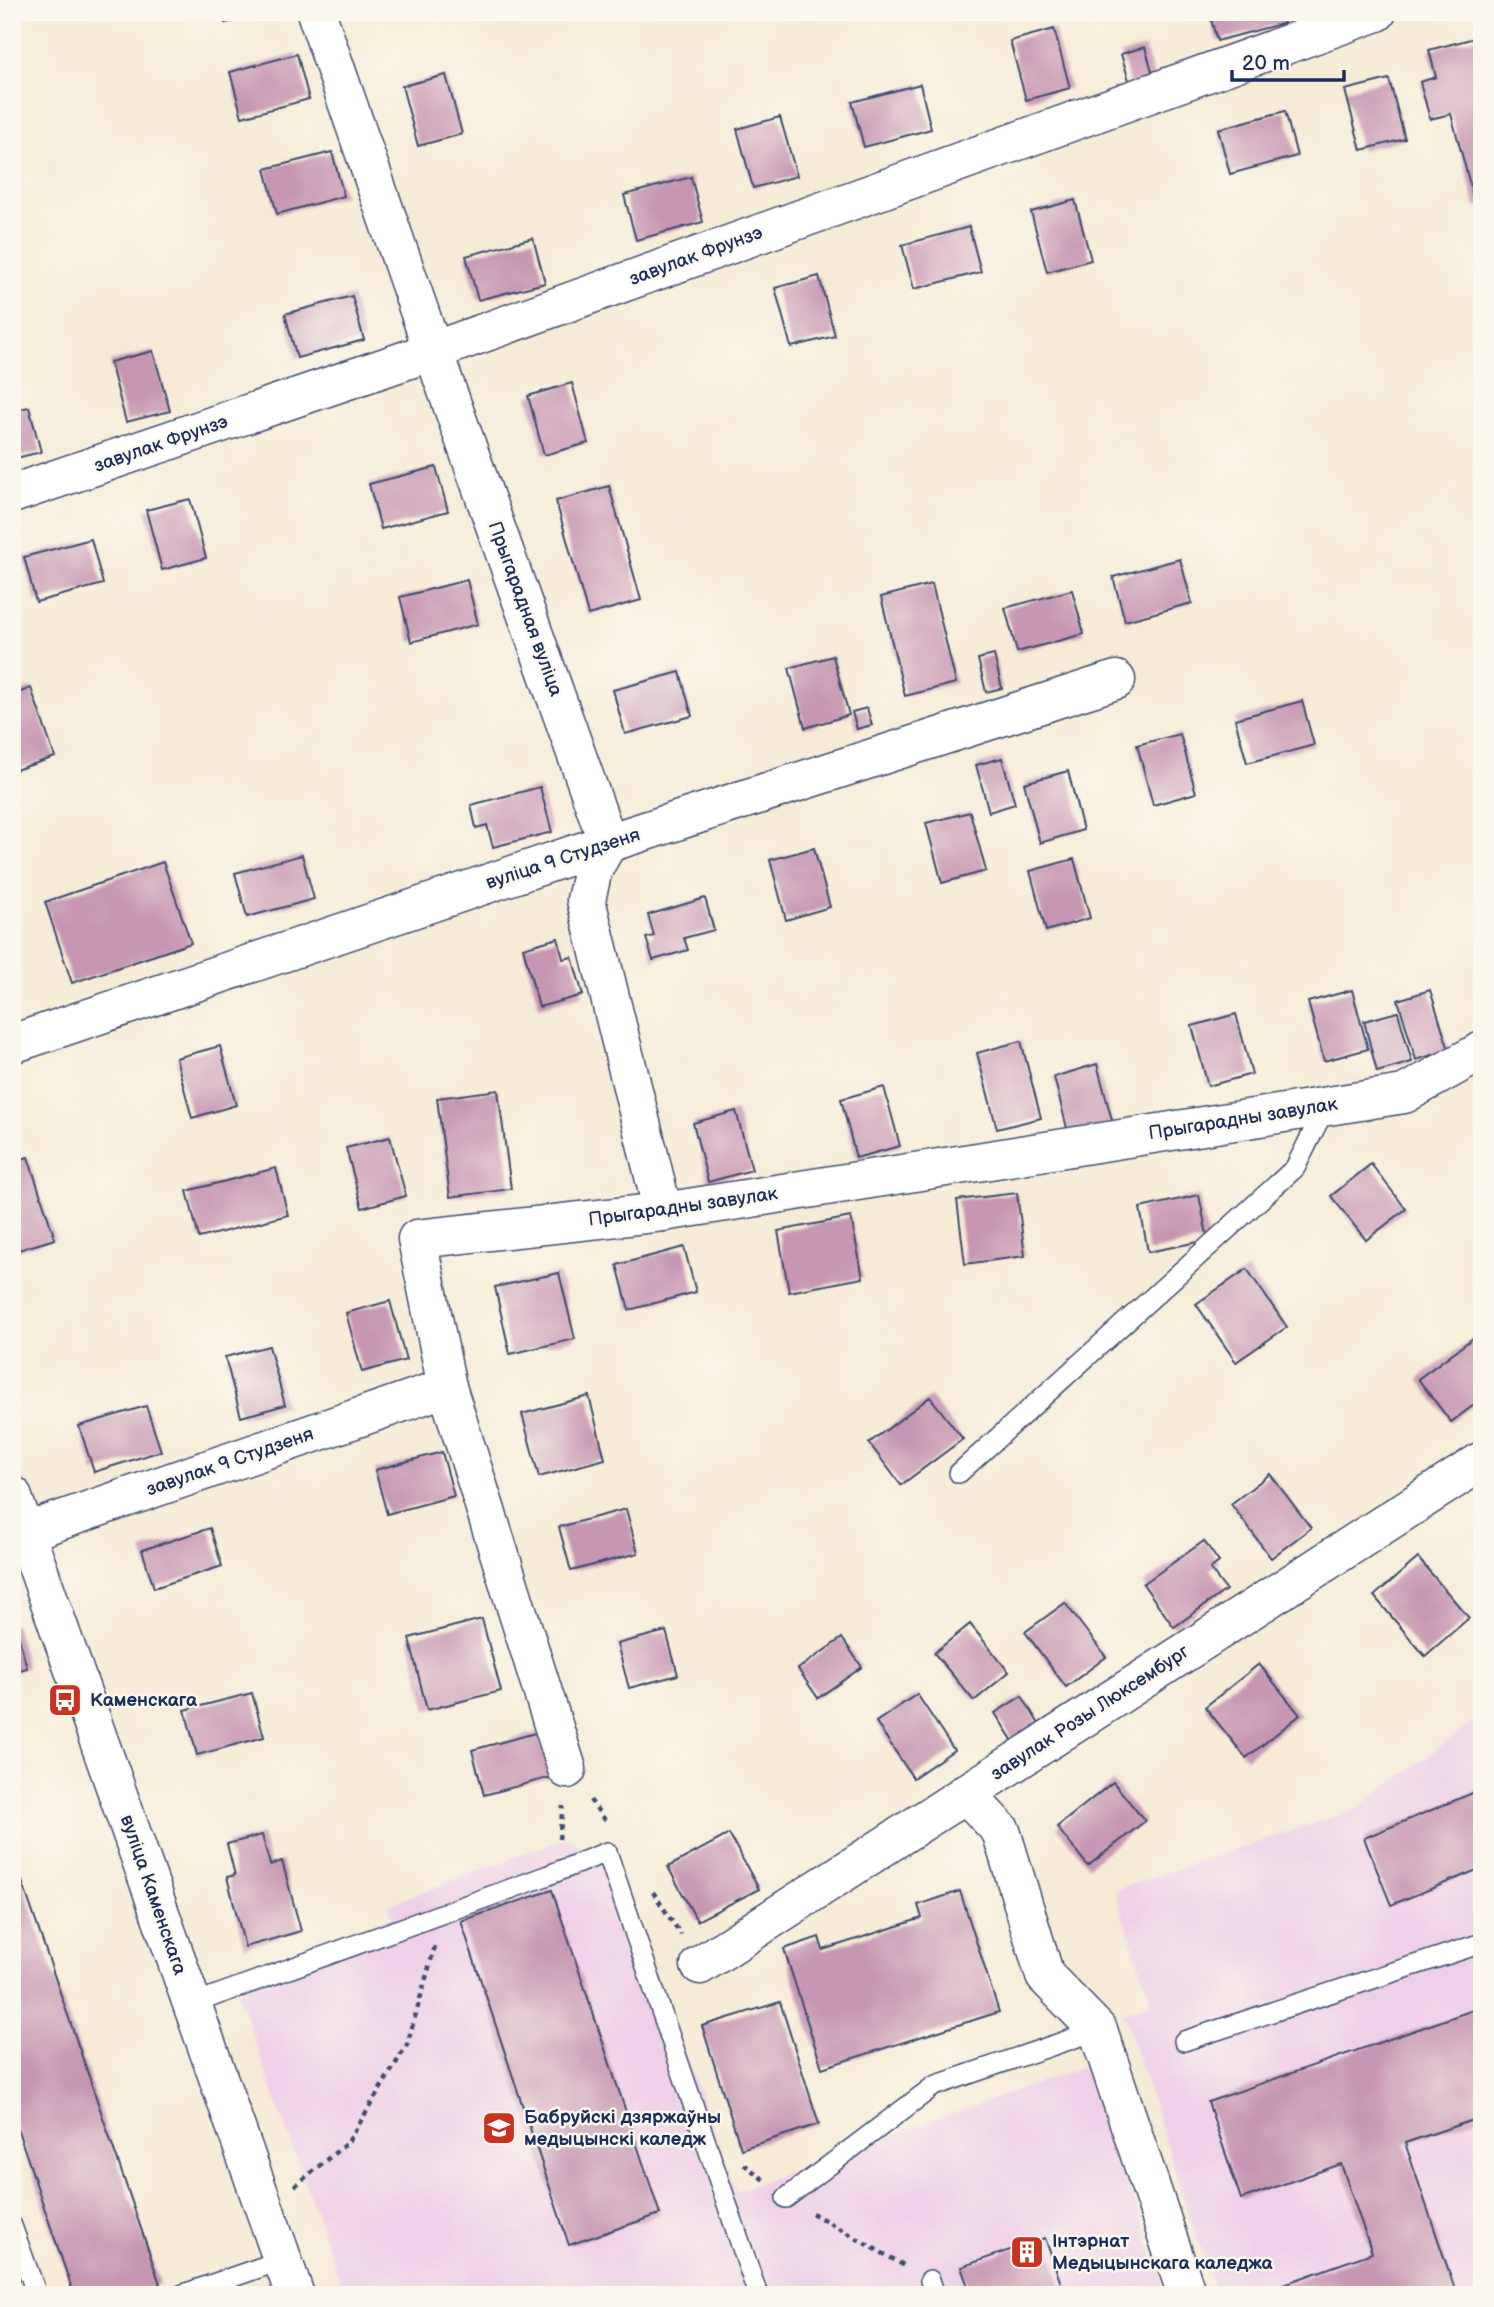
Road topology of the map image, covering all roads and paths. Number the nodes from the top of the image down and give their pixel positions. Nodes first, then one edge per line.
1 (316, 12) edge
2 (1377, 12) edge
3 (433, 351) junction
4 (12, 494) edge
5 (1116, 680) dead end
6 (608, 843) junction
7 (12, 1044) edge
8 (1482, 1051) edge
9 (1326, 1106) junction
10 (663, 1212) junction
11 (447, 1387) junction
12 (1482, 1461) edge
13 (959, 1473) dead end
14 (12, 1495) edge
15 (19, 1535) edge
16 (567, 1769) junction
17 (965, 1793) junction
18 (608, 1824) dead end
19 (546, 1876) junction
20 (647, 1882) dead end
21 (444, 1913) junction
22 (1482, 1943) edge
23 (700, 1965) joint
24 (192, 2004) junction
25 (1098, 2031) junction
26 (1184, 2041) dead end
27 (736, 2157) dead end
28 (786, 2198) junction
29 (265, 2212) junction
30 (12, 2225) edge
31 (289, 2277) edge
32 (933, 2288) edge
33 (37, 2295) edge
34 (181, 2295) edge
35 (758, 2295) edge
36 (1187, 2295) edge

1 - 3 street, Прыгарадная вуліца
2 - 3 street, завулак Фрунзэ
3 - 4 street, завулак Фрунзэ
3 - 6 street, Прыгарадная вуліца
5 - 6 street, вуліца 9 Студзеня
6 - 7 street, вуліца 9 Студзеня
6 - 10 street
8 - 9 street, Прыгарадны завулак
9 - 10 street, Прыгарадны завулак
9 - 13 lane
10 - 11 street, Прыгарадны завулак
11 - 15 street, завулак 9 Студзеня
11 - 16 street, Прыгарадны завулак
12 - 17 street, завулак Розы Люксембург
14 - 15 street, вуліца Каменскага
15 - 24 street, вуліца Каменскага
16 - 18 path
16 - 19 path
17 - 23 street, завулак Розы Люксембург
17 - 25 street
19 - 21 lane
19 - 35 lane
20 - 23 path
21 - 24 lane
21 - 29 path
22 - 26 lane
24 - 29 street, вуліца Каменскага
25 - 28 lane
25 - 36 street
27 - 28 path
28 - 32 path
29 - 31 street, вуліца Каменскага
30 - 33 lane
31 - 34 lane

